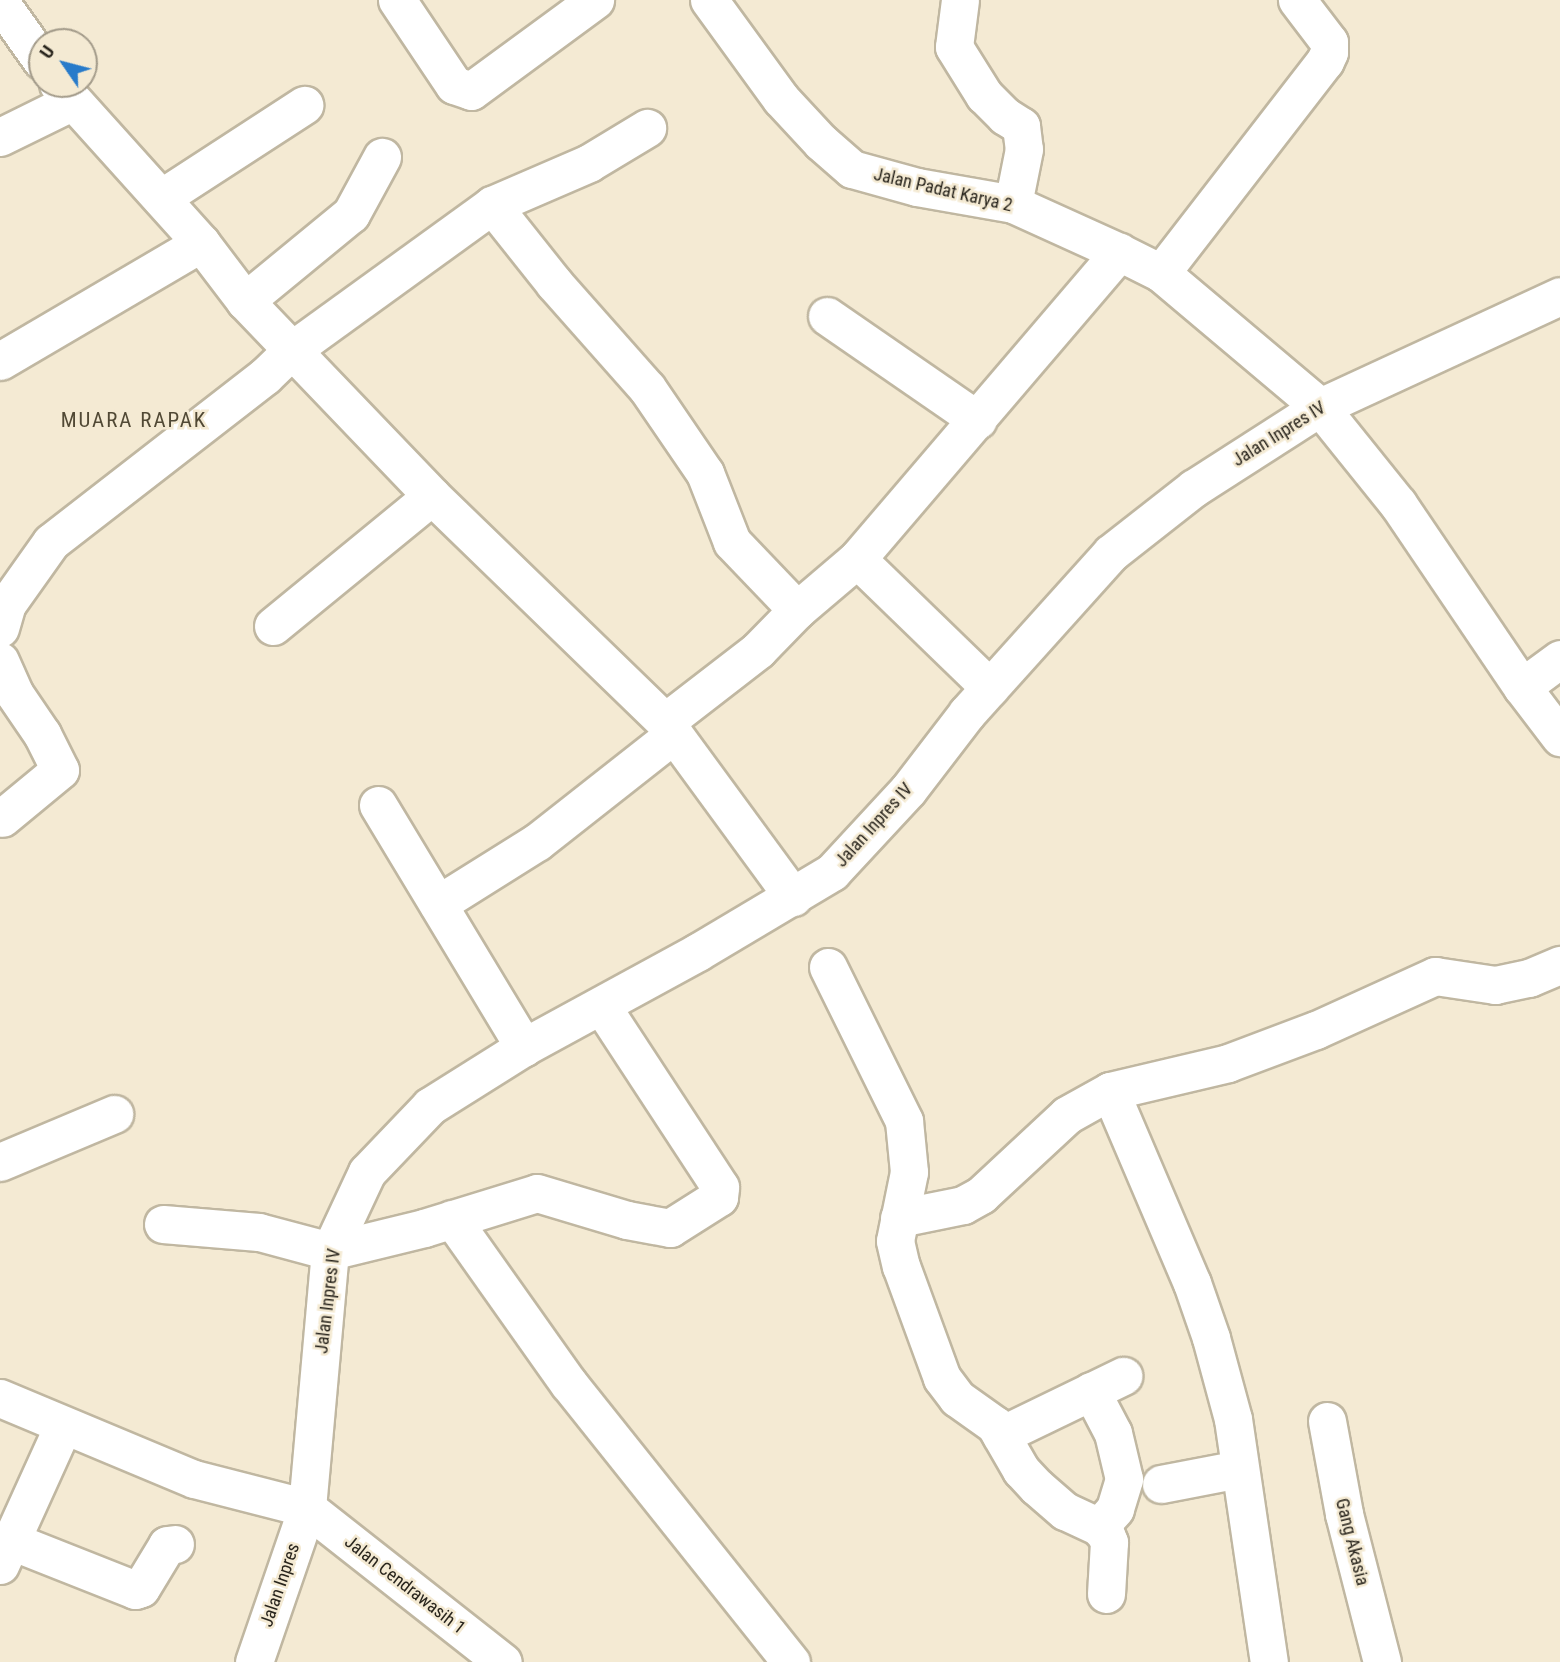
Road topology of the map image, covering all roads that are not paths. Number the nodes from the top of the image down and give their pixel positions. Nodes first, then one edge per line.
1 (397, 0) edge
2 (595, 0) edge
3 (709, 0) edge
4 (960, 0) edge
5 (1297, 0) edge
6 (0, 2) edge
7 (28, 41) edge
8 (58, 98) edge
9 (70, 98) edge
10 (304, 105) dead end
11 (647, 128) dead end
12 (0, 137) edge
13 (382, 157) dead end
14 (161, 198) junction
15 (1013, 204) junction
16 (492, 205) junction
17 (201, 243) junction
18 (1119, 251) junction
19 (1161, 273) junction
20 (1560, 296) edge
21 (245, 301) junction
22 (827, 316) dead end
23 (292, 350) junction
24 (0, 361) edge
25 (1320, 407) junction
26 (978, 420) junction
27 (432, 496) junction
28 (857, 559) junction
29 (797, 610) junction
30 (273, 626) dead end
31 (0, 628) edge
32 (1560, 659) edge
33 (0, 661) edge
34 (1522, 687) junction
35 (990, 688) junction
36 (670, 728) junction
37 (1560, 737) edge
38 (378, 805) dead end
39 (2, 818) dead end
40 (793, 897) junction
41 (438, 904) junction
42 (1560, 965) edge
43 (828, 967) dead end
44 (602, 1007) junction
45 (524, 1047) junction
46 (1110, 1091) junction
47 (114, 1114) dead end
48 (0, 1162) edge
49 (899, 1218) junction
50 (452, 1219) junction
51 (163, 1224) dead end
52 (330, 1251) junction
53 (0, 1398) edge
54 (1326, 1421) dead end
55 (63, 1426) junction
56 (1001, 1435) junction
57 (1239, 1469) junction
58 (1161, 1483) dead end
59 (307, 1508) junction
60 (1099, 1527) junction
61 (175, 1544) dead end
62 (5, 1552) edge
63 (1106, 1594) dead end
64 (254, 1662) edge
65 (503, 1662) edge
66 (791, 1662) edge
67 (1269, 1662) edge
68 (1382, 1662) edge

1 - 2 street
3 - 15 street, Jalan Padat Karya 2
4 - 15 street
5 - 19 street
6 - 7 street
8 - 12 street
9 - 14 street
10 - 14 street
11 - 16 street
13 - 21 street
14 - 17 street
15 - 18 street, Jalan Padat Karya 2
16 - 23 street
16 - 29 street
17 - 21 street
17 - 24 street
18 - 19 street, Jalan Padat Karya 2
18 - 26 street
19 - 25 street, Jalan Padat Karya 2
20 - 25 street, Jalan Inpres IV
21 - 23 street
22 - 26 street
23 - 27 street
23 - 31 street
25 - 34 street, Jalan Padat Karya 2
25 - 35 street, Jalan Inpres IV
26 - 28 street
27 - 30 street
27 - 36 street
28 - 29 street
28 - 35 street
29 - 36 street
32 - 34 street
33 - 39 street
34 - 37 street, Jalan Padat Karya 2
35 - 40 street, Jalan Inpres IV
36 - 40 street
36 - 41 street
38 - 41 street
40 - 44 street, Jalan Inpres IV
41 - 45 street
42 - 46 street
43 - 49 street
44 - 45 street, Jalan Inpres IV
44 - 50 street
45 - 52 street, Jalan Inpres IV
46 - 49 street
46 - 57 street
47 - 48 street
49 - 56 street
50 - 52 street
50 - 66 street
51 - 52 street
52 - 59 street, Jalan Inpres IV
53 - 55 street
54 - 68 street, Gang Akasia
55 - 59 street
55 - 62 street
56 - 60 street
56 - 60 street
57 - 58 street
57 - 67 street
59 - 64 street, Jalan Inpres
59 - 65 street, Jalan Cendrawasih 1
60 - 63 street
61 - 62 street

